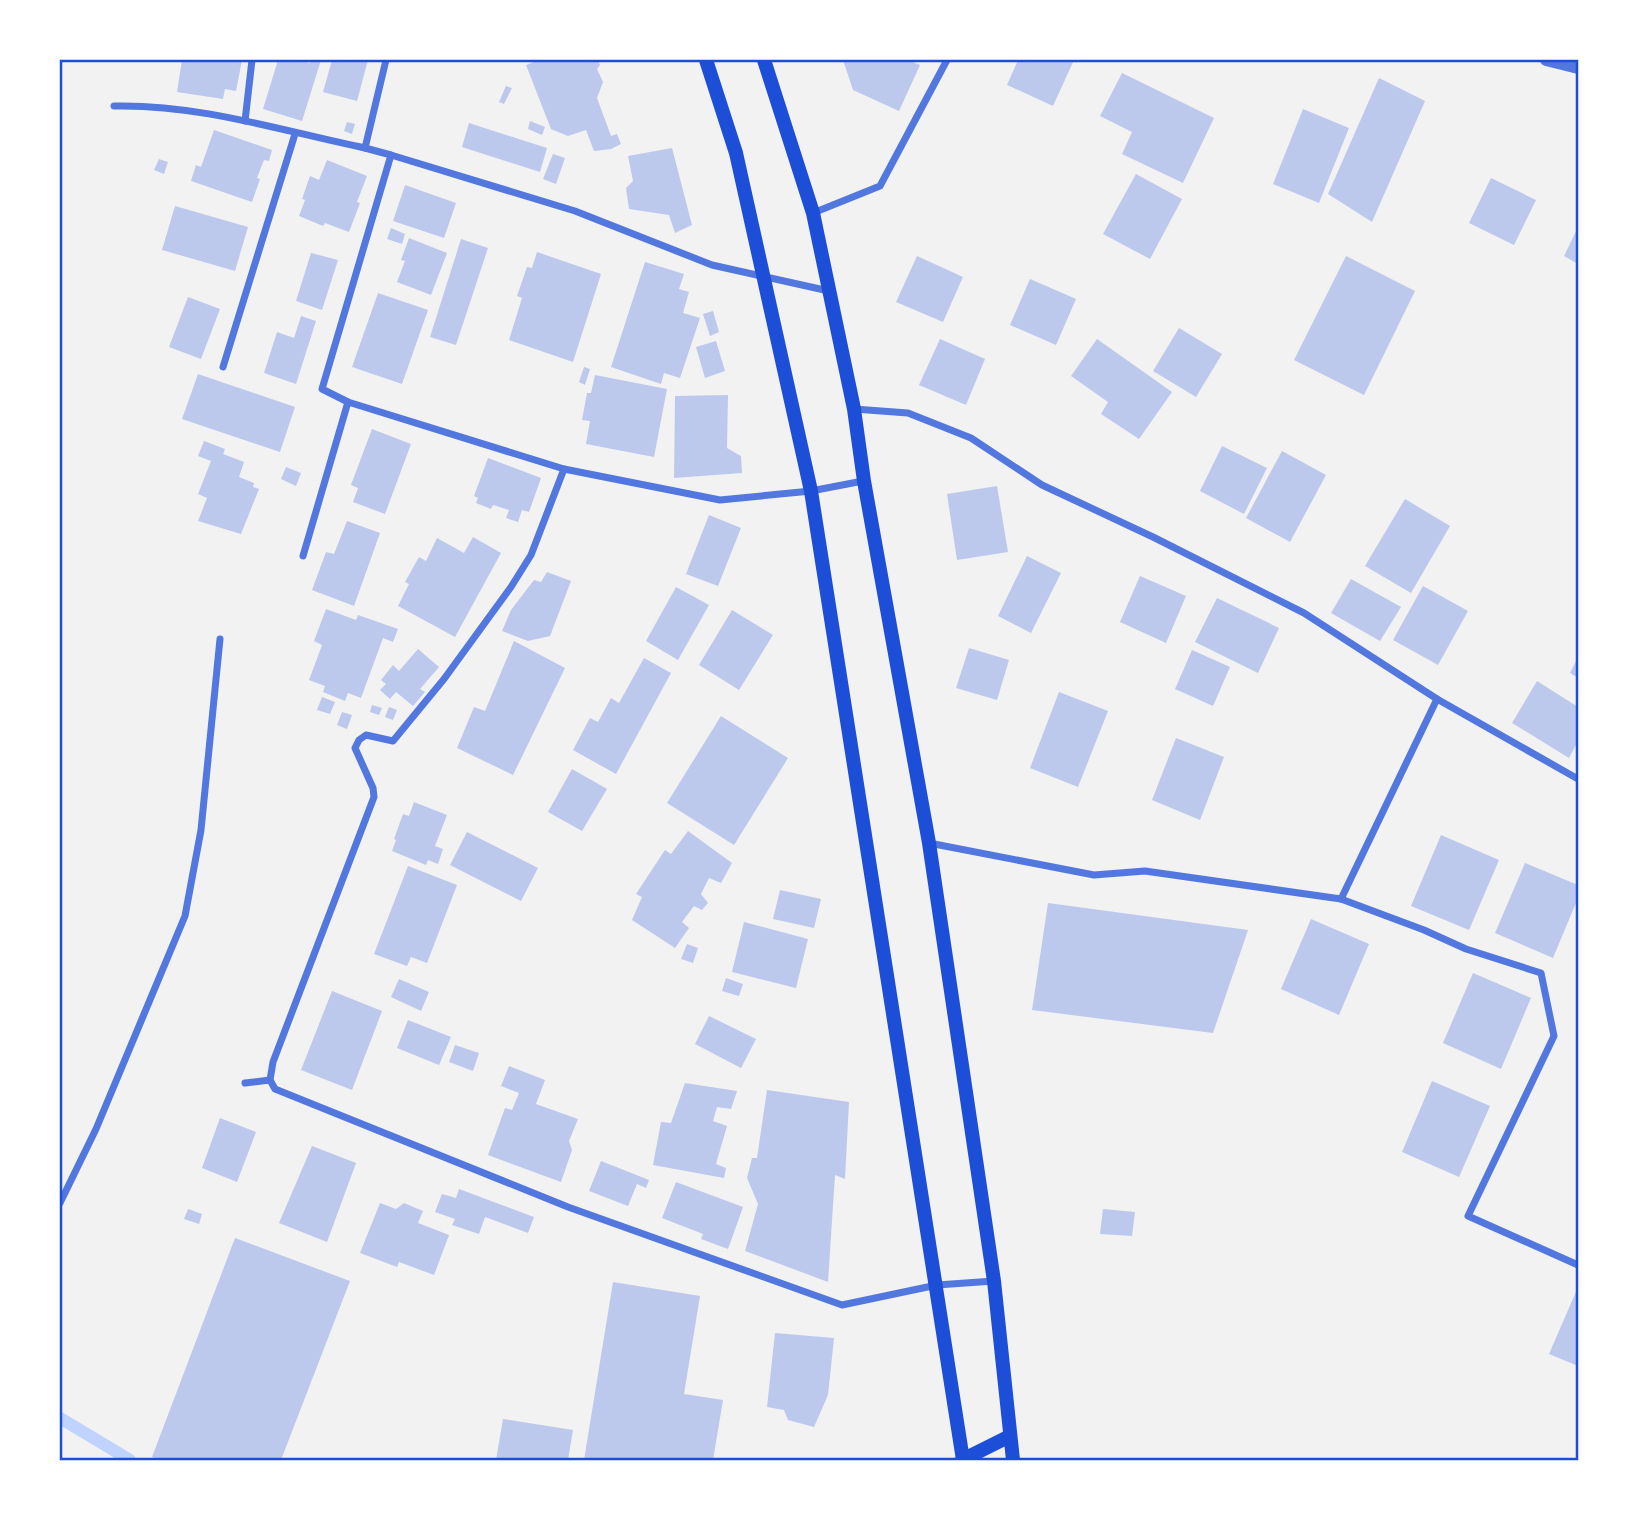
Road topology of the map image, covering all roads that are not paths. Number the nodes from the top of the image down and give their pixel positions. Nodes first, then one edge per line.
1 (252, 60) edge
2 (386, 60) edge
3 (706, 60) edge
4 (764, 60) edge
5 (947, 60) edge
6 (1546, 60) edge
7 (1578, 68) edge
8 (114, 106) dead end
9 (245, 121) junction
10 (295, 134) junction
11 (365, 148) junction
12 (391, 155) junction
13 (813, 213) junction
14 (765, 278) junction
15 (829, 291) junction
16 (223, 367) dead end
17 (348, 402) junction
18 (854, 409) junction
19 (565, 469) junction
20 (864, 481) junction
21 (811, 491) junction
22 (303, 556) dead end
23 (220, 639) dead end
24 (1437, 699) junction
25 (1578, 779) edge
26 (929, 843) junction
27 (1341, 899) junction
28 (270, 1080) junction
29 (245, 1083) dead end
30 (60, 1203) edge
31 (1578, 1265) edge
32 (994, 1281) junction
33 (937, 1285) junction
34 (1010, 1436) junction
35 (963, 1460) edge
36 (1013, 1461) edge

1 - 9 street
2 - 11 street
3 - 14 main road
4 - 13 main road
5 - 13 street
6 - 7 street
8 - 9 street
9 - 10 street
10 - 11 street
10 - 16 street
11 - 12 street
12 - 14 street
12 - 17 street
13 - 15 main road
14 - 15 street
14 - 21 main road
15 - 18 main road
17 - 19 street
17 - 22 street
18 - 20 main road
18 - 24 street
19 - 21 street
19 - 28 street
20 - 21 street
20 - 26 main road
21 - 33 main road
23 - 30 street
24 - 25 street
24 - 27 street
26 - 27 street
26 - 32 main road
27 - 31 street
28 - 29 street
28 - 33 street
32 - 33 street
32 - 34 main road
33 - 35 main road
34 - 35 main road
34 - 36 main road

